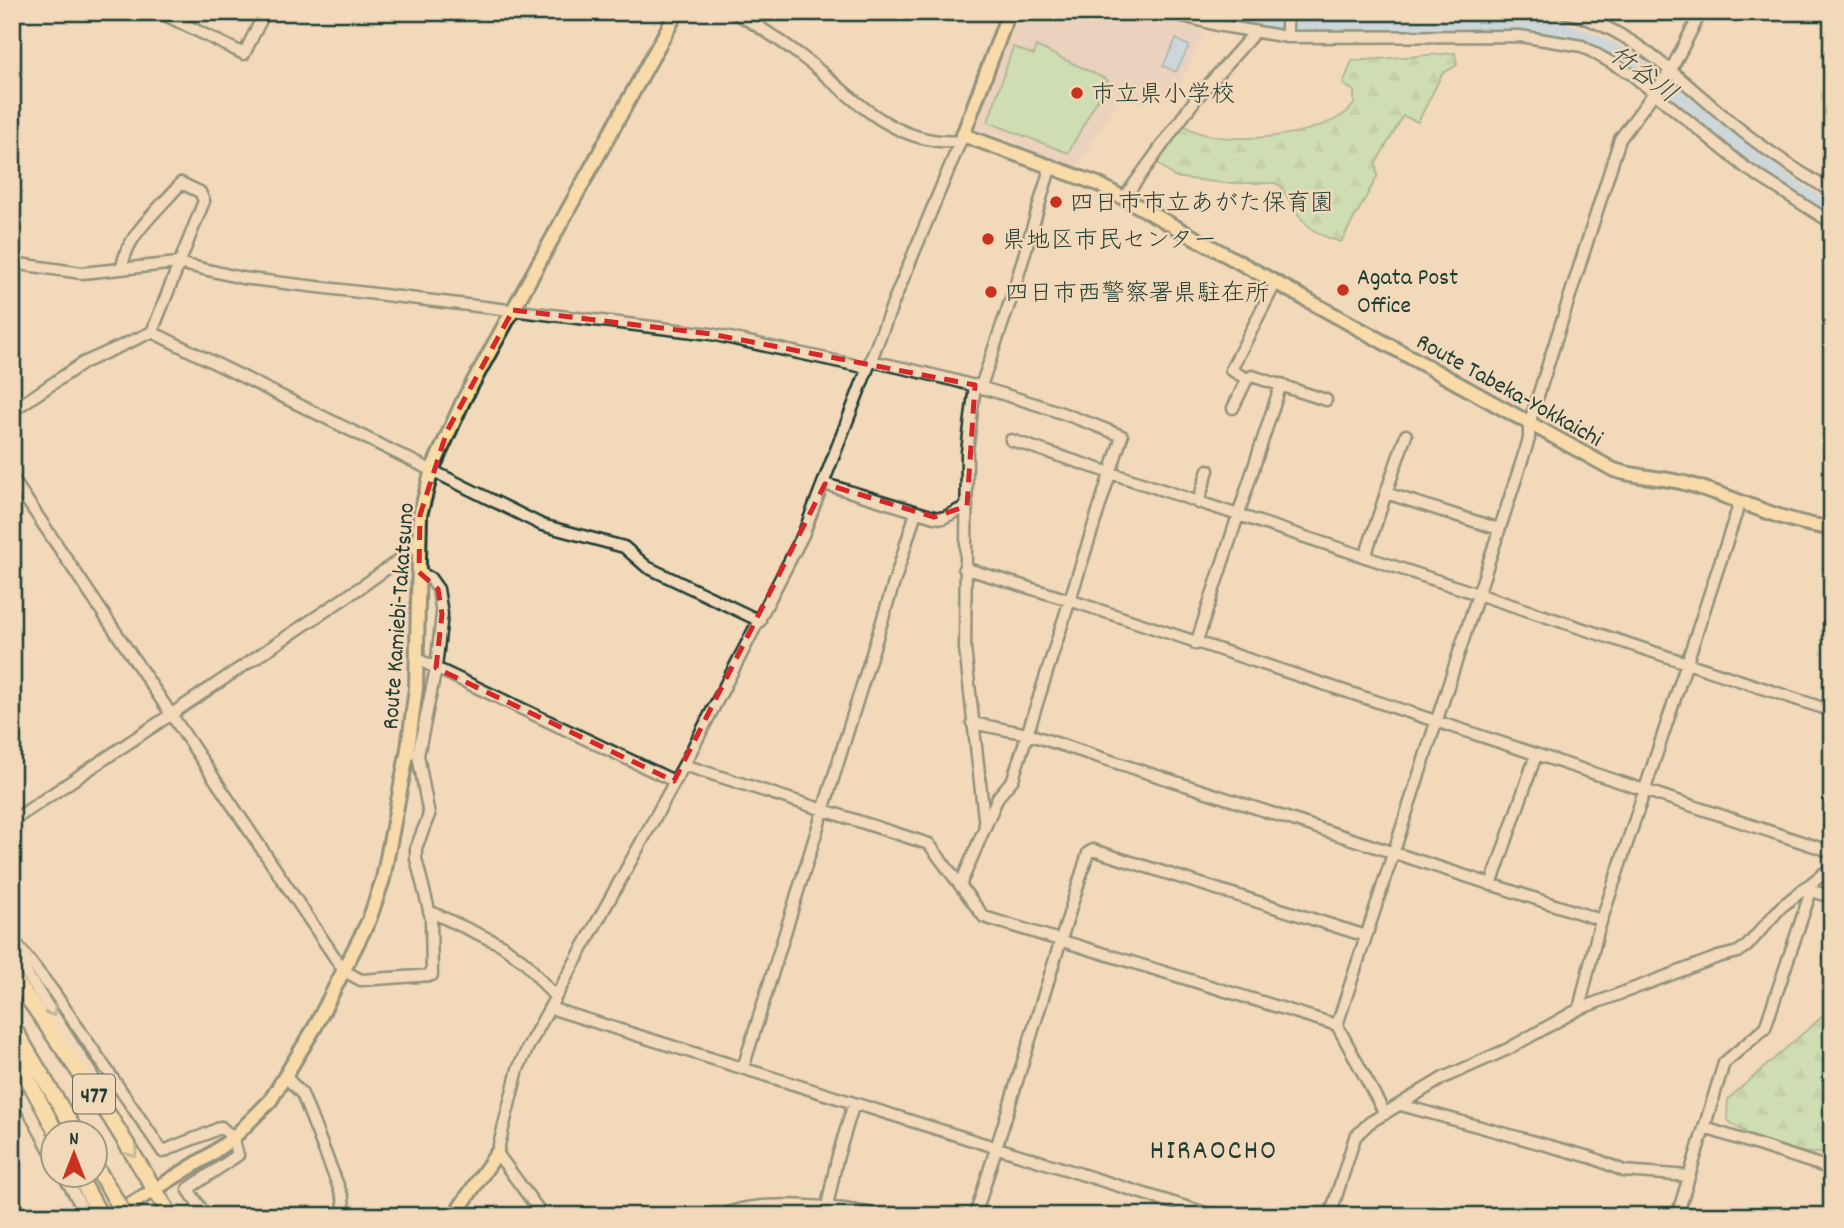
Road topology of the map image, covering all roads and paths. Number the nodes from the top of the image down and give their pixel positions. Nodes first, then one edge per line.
1 (159, 12) edge
2 (265, 12) edge
3 (677, 12) edge
4 (734, 12) edge
5 (1009, 12) edge
6 (1168, 12) edge
7 (1287, 12) edge
8 (1564, 12) edge
9 (1701, 12) edge
10 (1255, 32) junction
11 (1287, 34) junction
12 (1670, 72) junction
13 (1654, 91) junction
14 (962, 138) junction
15 (1051, 165) junction
16 (1832, 192) edge
17 (1124, 198) junction
18 (1832, 223) edge
19 (12, 263) edge
20 (178, 263) junction
21 (122, 268) junction
22 (1276, 282) junction
23 (513, 310) junction
24 (152, 332) junction
25 (869, 365) junction
26 (1247, 379) junction
27 (1281, 384) junction
28 (978, 385) junction
29 (1326, 400) dead end
30 (1233, 408) dead end
31 (12, 411) edge
32 (1530, 424) junction
33 (1406, 435) dead end
34 (1011, 440) dead end
35 (432, 470) junction
36 (1208, 470) dead end
37 (1111, 474) junction
38 (12, 478) edge
39 (825, 484) junction
40 (1387, 493) junction
41 (1740, 502) junction
42 (1198, 503) junction
43 (967, 506) junction
44 (916, 512) junction
45 (1238, 516) junction
46 (1832, 528) edge
47 (1499, 529) junction
48 (419, 547) junction
49 (1365, 557) junction
50 (964, 569) junction
51 (419, 572) junction
52 (1478, 596) junction
53 (1069, 600) junction
54 (760, 621) junction
55 (1196, 644) junction
56 (417, 660) junction
57 (1687, 663) junction
58 (436, 668) junction
59 (1832, 711) edge
60 (173, 713) junction
61 (972, 723) junction
62 (1436, 723) junction
63 (1028, 734) junction
64 (1536, 755) junction
65 (684, 765) junction
66 (674, 781) junction
67 (1644, 791) junction
68 (824, 809) junction
69 (12, 821) edge
70 (985, 828) junction
71 (1832, 852) edge
72 (1393, 853) junction
73 (1832, 867) edge
74 (961, 883) junction
75 (1491, 885) junction
76 (1808, 889) junction
77 (1832, 898) edge
78 (429, 911) junction
79 (1601, 920) junction
80 (1366, 936) junction
81 (12, 938) edge
82 (1061, 942) junction
83 (22, 952) junction
84 (344, 971) junction
85 (12, 975) edge
86 (555, 998) junction
87 (550, 1008) junction
88 (1579, 1009) junction
89 (12, 1025) edge
90 (1337, 1025) junction
91 (12, 1049) edge
92 (743, 1068) junction
93 (285, 1076) junction
94 (12, 1080) edge
95 (854, 1103) junction
96 (1401, 1105) junction
97 (1385, 1114) junction
98 (110, 1117) junction
99 (50, 1120) edge
100 (68, 1120) edge
101 (38, 1128) edge
102 (1705, 1128) junction
103 (233, 1138) junction
104 (997, 1148) junction
105 (497, 1153) junction
106 (1832, 1169) edge
107 (1689, 1176) junction
108 (108, 1187) edge
109 (72, 1190) edge
110 (87, 1190) edge
111 (156, 1190) junction
112 (827, 1207) junction
113 (745, 1212) edge
114 (79, 1216) edge
115 (101, 1216) edge
116 (112, 1216) edge
117 (125, 1216) edge
118 (171, 1216) edge
119 (206, 1216) edge
120 (345, 1216) edge
121 (454, 1216) edge
122 (543, 1216) edge
123 (722, 1216) edge
124 (881, 1216) edge
125 (975, 1216) edge
126 (1215, 1216) edge
127 (1330, 1216) edge
128 (1677, 1216) edge

1 - 2 street
3 - 23 main road, Route Kamiebi-Takatsuno
4 - 14 street
5 - 14 main road
6 - 10 street
7 - 11 street
8 - 12 street
9 - 12 street
10 - 11 street
10 - 17 street
11 - 13 street
12 - 13 street
12 - 16 street
13 - 18 street
13 - 32 street
14 - 15 main road, Route Tabeka-Yokkaichi
14 - 25 street
15 - 17 main road, Route Tabeka-Yokkaichi
15 - 28 street
17 - 22 main road, Route Tabeka-Yokkaichi
19 - 21 street
20 - 21 street
20 - 21 street
20 - 23 street
20 - 24 street
22 - 26 street
22 - 32 main road, Route Tabeka-Yokkaichi
23 - 25 street
23 - 35 main road, Route Kamiebi-Takatsuno
24 - 31 street
24 - 35 street
25 - 28 street
25 - 39 street
26 - 27 street
26 - 30 street
27 - 29 street
27 - 45 street
28 - 37 street
28 - 43 street
32 - 41 main road, Route Tabeka-Yokkaichi
32 - 47 street
33 - 40 street
34 - 37 street
35 - 48 main road, Route Kamiebi-Takatsuno
35 - 54 street
36 - 42 street
37 - 42 street
37 - 53 street
38 - 60 street
39 - 44 street
39 - 54 street
40 - 47 street
40 - 49 street
41 - 46 main road, Route Tabeka-Yokkaichi
41 - 57 street
42 - 45 street
43 - 44 street
43 - 50 street
44 - 68 street
45 - 49 street
45 - 55 street
47 - 52 street
48 - 51 main road, Route Kamiebi-Takatsuno
48 - 60 street
49 - 52 street
50 - 53 street
50 - 61 street
51 - 56 main road, Route Kamiebi-Takatsuno
51 - 58 street
52 - 57 street
52 - 62 street
53 - 55 street
53 - 63 street
54 - 65 street
55 - 62 street
56 - 58 street
56 - 84 main road, Route Kamiebi-Takatsuno
57 - 59 street
57 - 67 street
58 - 66 street
58 - 78 street
60 - 69 street
60 - 84 street
61 - 63 street
61 - 70 street
62 - 64 street
62 - 72 street
63 - 70 street
63 - 72 street
64 - 67 street
64 - 75 street
65 - 66 street
65 - 68 street
66 - 86 street
67 - 71 street
67 - 79 street
68 - 74 street
68 - 92 street
70 - 74 street
72 - 75 street
72 - 80 street
73 - 76 street
74 - 82 street
75 - 79 street
76 - 77 street
76 - 88 street
76 - 102 street
78 - 84 street
78 - 86 street
79 - 88 street
80 - 82 street
80 - 90 street
81 - 83 street
82 - 90 street
82 - 104 street
83 -> 98 street
83 - 103 street
84 - 93 main road, Route Kamiebi-Takatsuno
85 - 98 highway, 477
86 - 87 street
87 - 92 street
87 - 105 street
88 - 96 street
89 - 100 highway, 477
90 - 97 street
91 - 99 highway, 477
92 - 95 street
93 - 103 main road, Route Kamiebi-Takatsuno
93 - 120 street
94 - 101 street
95 - 104 street
95 - 112 street
96 - 97 street
96 - 107 street
97 - 127 street
98 -> 111 highway, 477
102 - 106 street
102 - 107 street
103 - 111 main road, Route Kamiebi-Takatsuno
103 - 119 street
104 - 125 street
104 - 126 street
105 - 121 main road
105 - 122 street
107 - 128 street
108 - 117 highway, bridge
109 - 114 street
110 - 115 highway
111 - 116 main road, Route Kamiebi-Takatsuno
111 - 118 highway, 477
112 - 113 street
112 - 124 street
113 - 123 street

